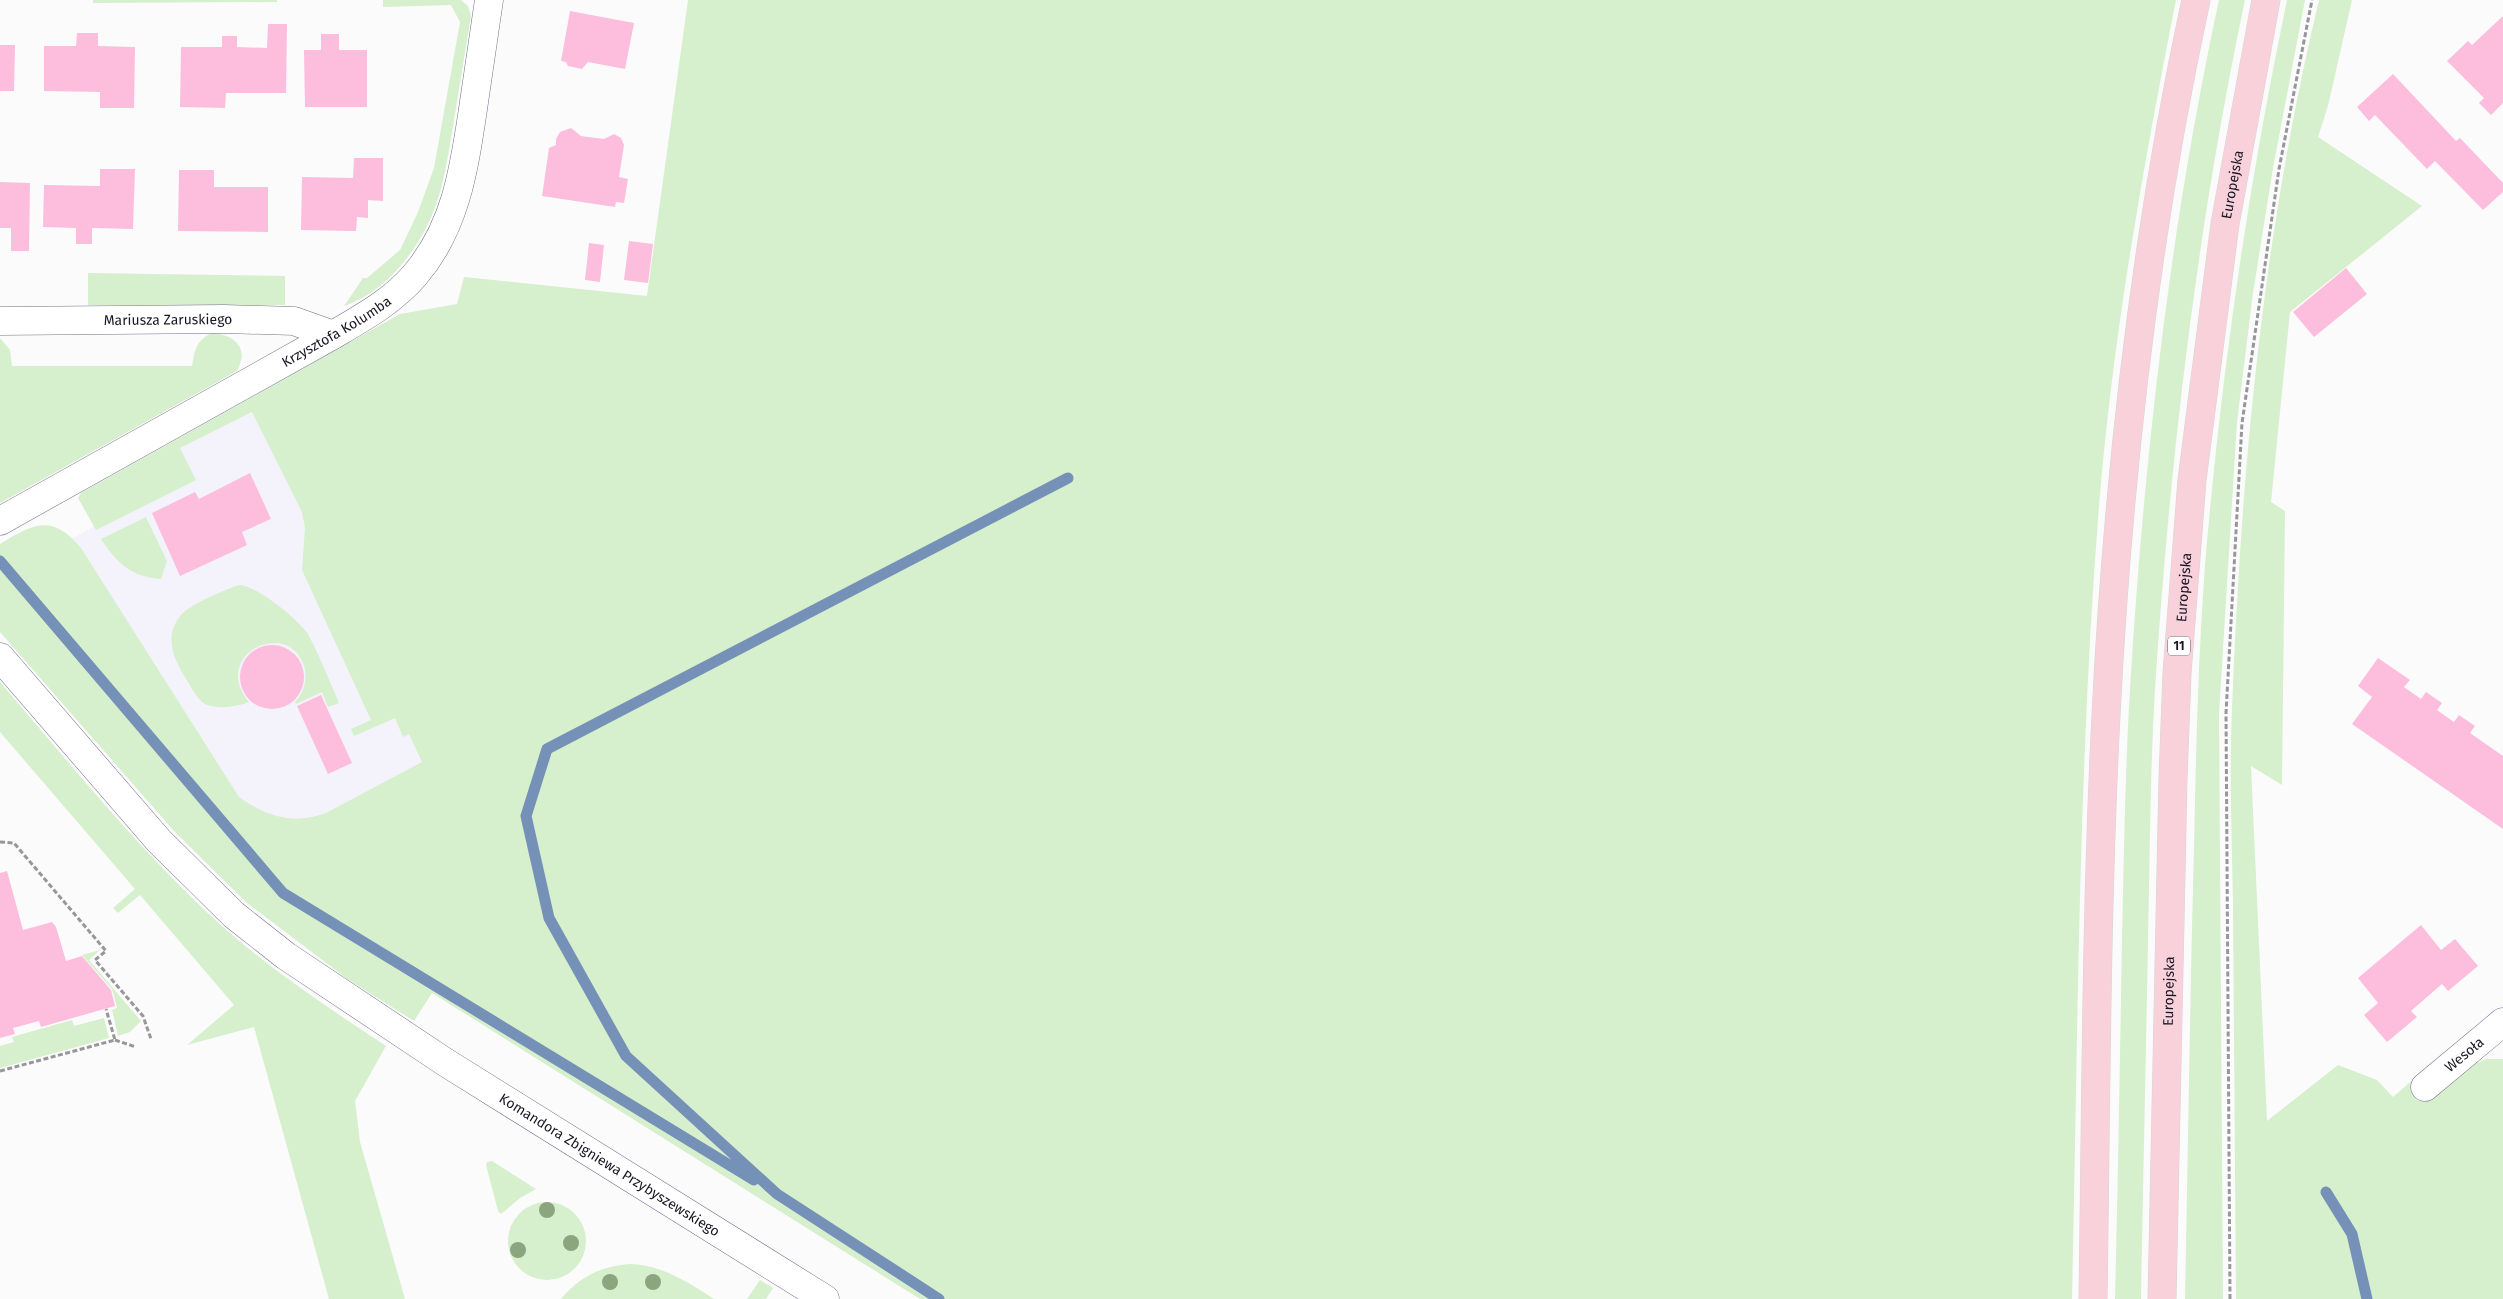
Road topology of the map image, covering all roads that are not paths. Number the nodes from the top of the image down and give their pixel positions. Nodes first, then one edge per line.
1 (490, 0) edge
2 (2196, 0) edge
3 (2266, 0) edge
4 (0, 321) edge
5 (333, 336) junction
6 (0, 521) edge
7 (0, 657) edge
8 (2503, 1022) edge
9 (2425, 1087) dead end
10 (825, 1299) edge
11 (2093, 1299) edge
12 (2162, 1299) edge

1 - 5 street, Krzysztofa Kolumba
2 - 11 main road
3 - 12 main road, Europejska / 11
4 - 5 street, Mariusza Zaruskiego
5 - 6 street, Krzysztofa Kolumba
7 - 10 street, Komandora Zbigniewa Przybyszewskiego
8 - 9 street, Wesoła

